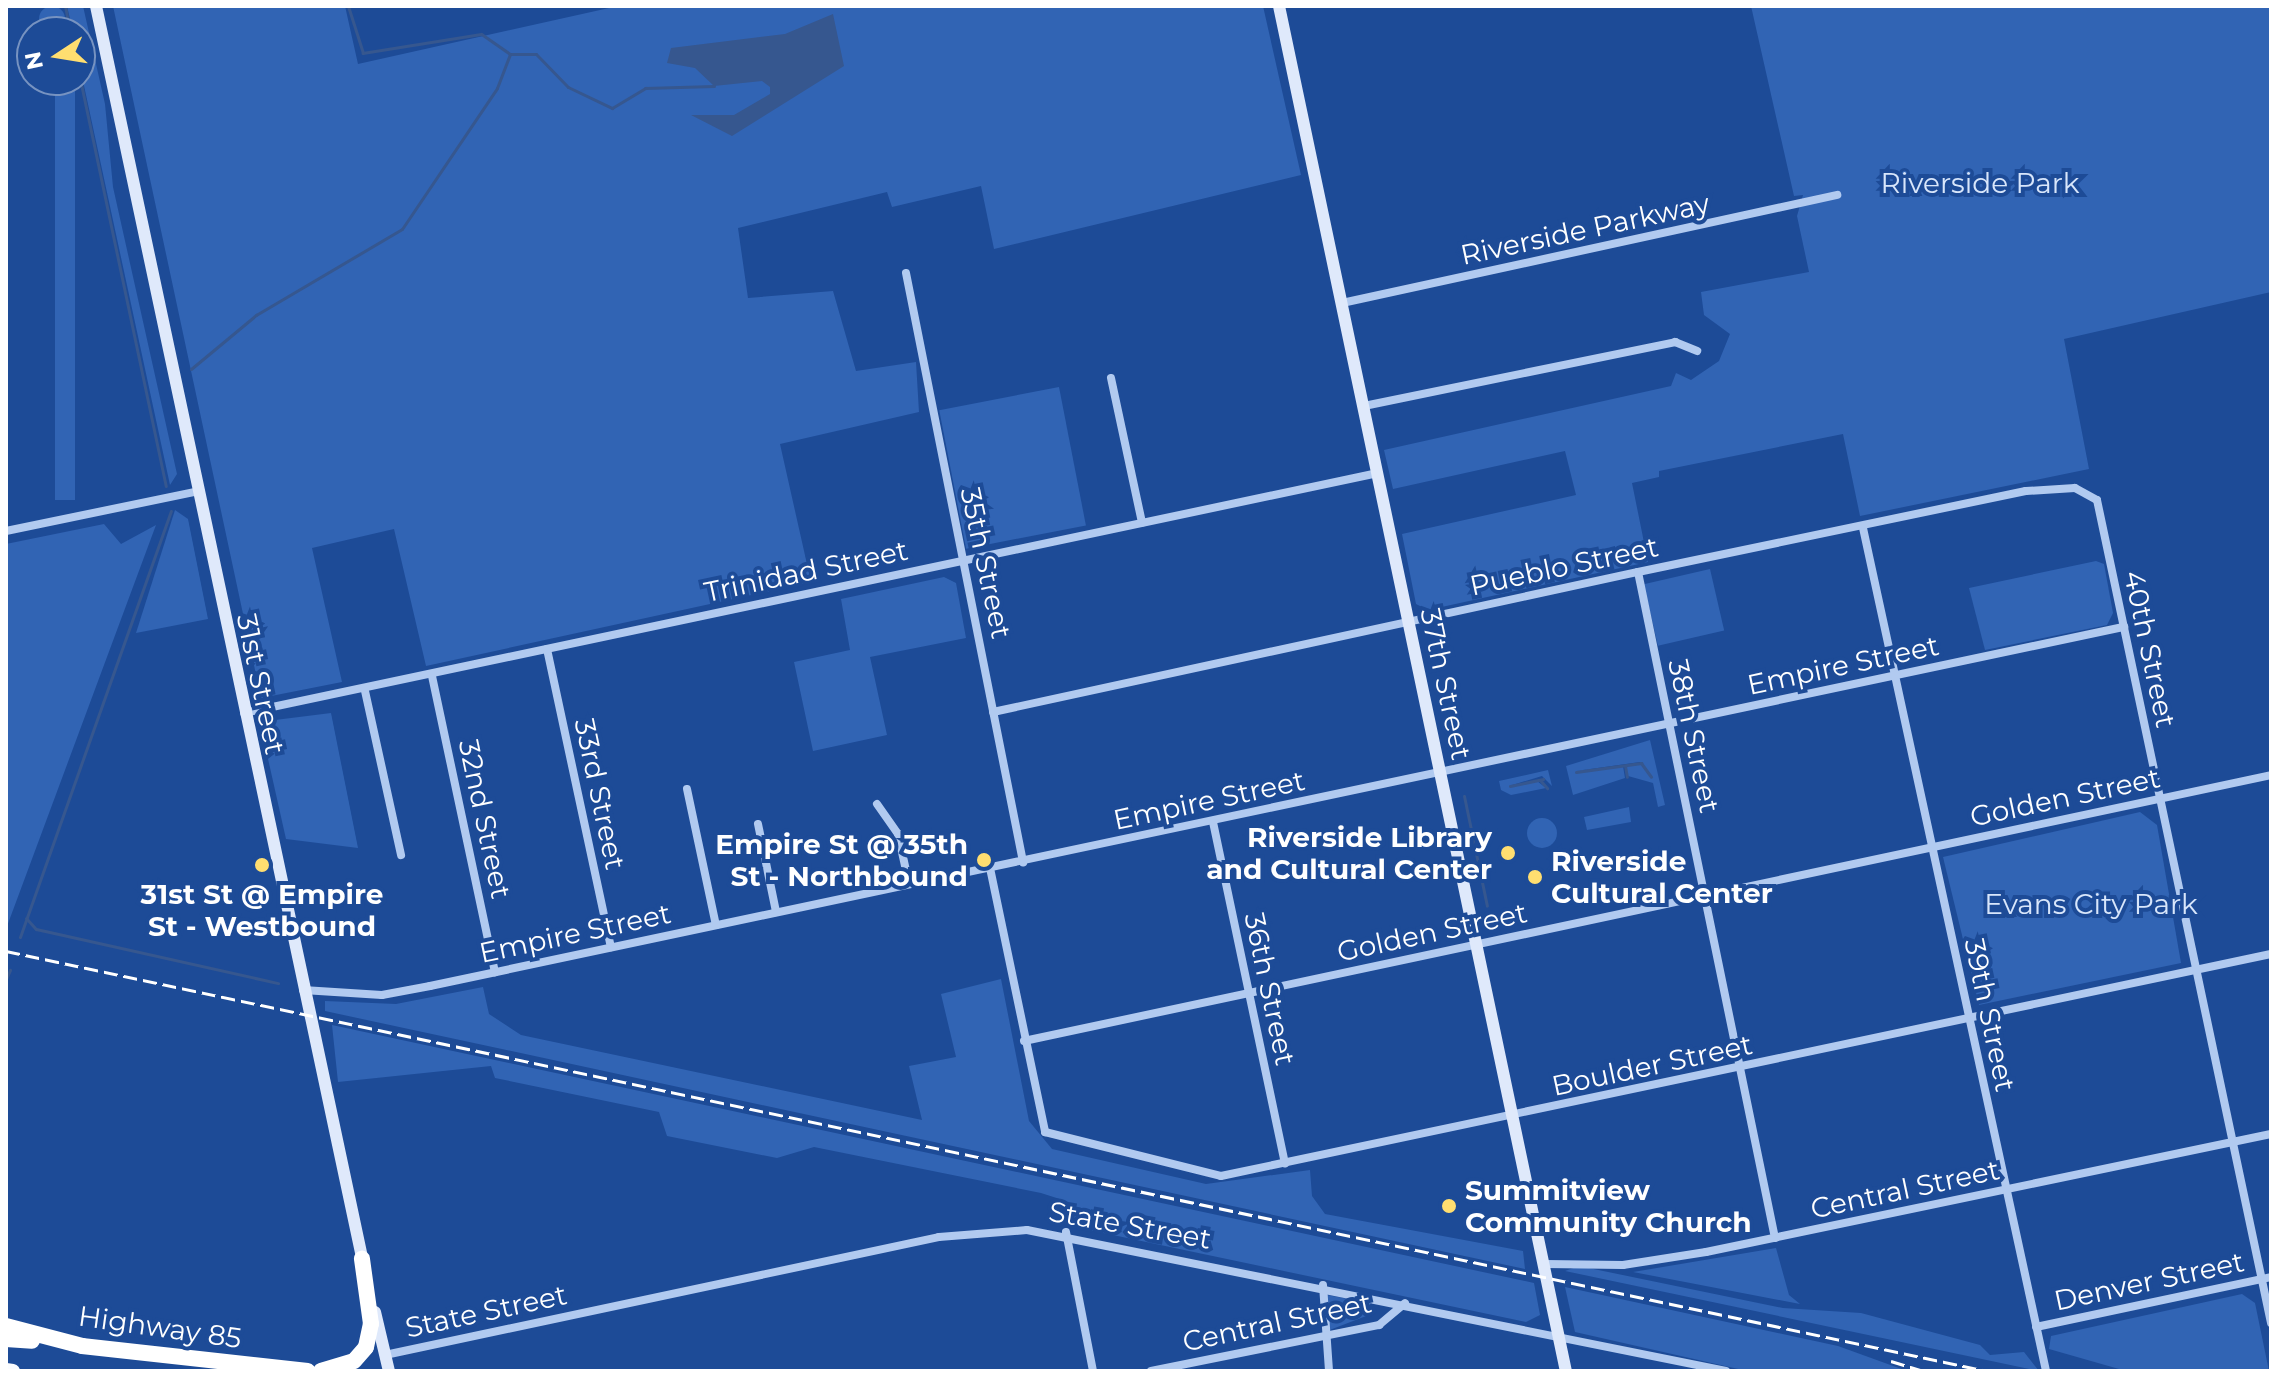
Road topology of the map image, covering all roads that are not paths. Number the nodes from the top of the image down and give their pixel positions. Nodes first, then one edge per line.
1 (96, 6) edge
2 (1279, 6) edge
3 (1837, 195) dead end
4 (906, 273) dead end
5 (1342, 303) junction
6 (1697, 351) dead end
7 (1111, 378) dead end
8 (1364, 406) junction
9 (1378, 473) junction
10 (195, 492) junction
11 (2097, 500) joint
12 (1142, 523) junction
13 (1863, 528) junction
14 (6, 531) edge
15 (962, 561) junction
16 (1638, 572) junction
17 (1408, 624) junction
18 (2124, 627) junction
19 (547, 649) junction
20 (432, 676) junction
21 (1894, 677) junction
22 (365, 691) junction
23 (993, 712) junction
24 (243, 713) junction
25 (1670, 725) junction
26 (1440, 774) junction
27 (2271, 775) edge
28 (687, 789) dead end
29 (2159, 799) junction
30 (877, 804) dead end
31 (1213, 822) junction
32 (758, 824) dead end
33 (1931, 848) junction
34 (401, 855) dead end
35 (1023, 862) junction
36 (990, 868) junction
37 (909, 884) junction
38 (1705, 897) junction
39 (776, 912) junction
40 (716, 925) junction
41 (1477, 945) junction
42 (611, 947) junction
43 (2271, 954) edge
44 (2194, 970) junction
45 (495, 972) junction
46 (302, 990) junction
47 (1248, 994) junction
48 (1969, 1019) junction
49 (1024, 1041) junction
50 (1741, 1068) junction
51 (1513, 1116) junction
52 (2271, 1134) edge
53 (2231, 1143) junction
54 (1285, 1164) junction
55 (2006, 1191) junction
56 (1066, 1232) junction
57 (1775, 1238) junction
58 (362, 1259) junction
59 (1545, 1264) junction
60 (2271, 1277) edge
61 (2261, 1279) junction
62 (1323, 1285) junction
63 (1405, 1303) junction
64 (2271, 1323) edge
65 (6, 1326) edge
66 (2036, 1327) junction
67 (1559, 1336) junction
68 (6, 1339) edge
69 (1322, 1340) junction
70 (82, 1346) junction
71 (385, 1355) junction
72 (6, 1370) edge
73 (13, 1371) edge
74 (308, 1371) edge
75 (321, 1371) edge
76 (389, 1371) edge
77 (1093, 1371) edge
78 (1151, 1371) edge
79 (1329, 1371) edge
80 (1566, 1371) edge
81 (1726, 1371) edge
82 (2046, 1371) edge

1 - 10 main road, 31st Street
2 - 5 main road, 37th Street
3 - 5 street, Riverside Parkway
4 - 15 street, 35th Street
5 - 8 main road, 37th Street
6 - 8 street
7 - 12 street
8 - 9 main road, 37th Street
9 - 12 street, Trinidad Street
9 - 17 main road, 37th Street
10 - 14 street
10 - 24 main road, 31st Street
11 - 13 street, Pueblo Street
11 - 18 street, 40th Street
12 - 15 street, Trinidad Street
13 - 16 street, Pueblo Street
13 - 21 street, 39th Street
15 - 19 street, Trinidad Street
15 - 23 street, 35th Street
16 - 17 street, Pueblo Street
16 - 25 street, 38th Street
17 - 23 street, Pueblo Street
17 - 26 main road, 37th Street
18 - 21 street, Empire Street
18 - 29 street, 40th Street
19 - 20 street, Trinidad Street
19 - 42 street, 33rd Street
20 - 22 street, Trinidad Street
20 - 45 street, 32nd Street
21 - 25 street, Empire Street
21 - 33 street, 39th Street
22 - 24 street, Trinidad Street
22 - 34 street
23 - 35 street, 35th Street
24 - 46 main road, 31st Street
25 - 26 street, Empire Street
25 - 38 street, 38th Street
26 - 31 street, Empire Street
26 - 41 main road, 37th Street
27 - 29 street, Golden Street
28 - 40 street
29 - 33 street, Golden Street
29 - 44 street, 40th Street
30 - 37 street
31 - 35 street, Empire Street
31 - 47 street, 36th Street
32 - 39 street
33 - 38 street, Golden Street
33 - 48 street, 39th Street
35 - 36 street, Empire Street
36 - 37 street, Empire Street
36 - 49 street
37 - 39 street, Empire Street
38 - 41 street, Golden Street
38 - 50 street, 38th Street
39 - 40 street, Empire Street
40 - 42 street, Empire Street
41 - 47 street, Golden Street
41 - 51 main road, 37th Street
42 - 45 street, Empire Street
43 - 44 street, Boulder Street
44 - 48 street, Boulder Street
44 - 53 street, 40th Street
45 - 46 street, Empire Street
46 - 58 main road, 31st Street
47 - 49 street, Golden Street
47 - 54 street, 36th Street
48 - 50 street, Boulder Street
48 - 55 street, 39th Street
49 - 54 street, Boulder Street
50 - 51 street, Boulder Street
50 - 57 street, 38th Street
51 - 54 street, Boulder Street
51 - 59 main road, 37th Street
52 - 53 street, Central Street
53 - 55 street, Central Street
53 - 61 street, 40th Street
55 - 57 street, Central Street
55 - 66 street, 39th Street
56 - 62 street, State Street
56 - 71 street, State Street
56 - 77 street
57 - 59 street, Central Street
58 - 71 main road, 31st Street
58 - 75 highway
59 - 67 main road, 37th Street
60 - 61 street, Denver Street
61 - 64 street, 40th Street
61 - 66 street, Denver Street
62 - 63 street, State Street
62 - 69 street
63 - 67 street, State Street
63 - 69 street, Central Street
65 - 70 highway, Highway 85
66 - 82 street, 39th Street
67 - 80 main road, 37th Street
67 - 81 street, State Street
68 - 70 highway
69 - 78 street, Central Street
69 - 79 street
70 - 74 highway, Highway 85
71 - 76 main road, 31st Street
72 - 73 main road

